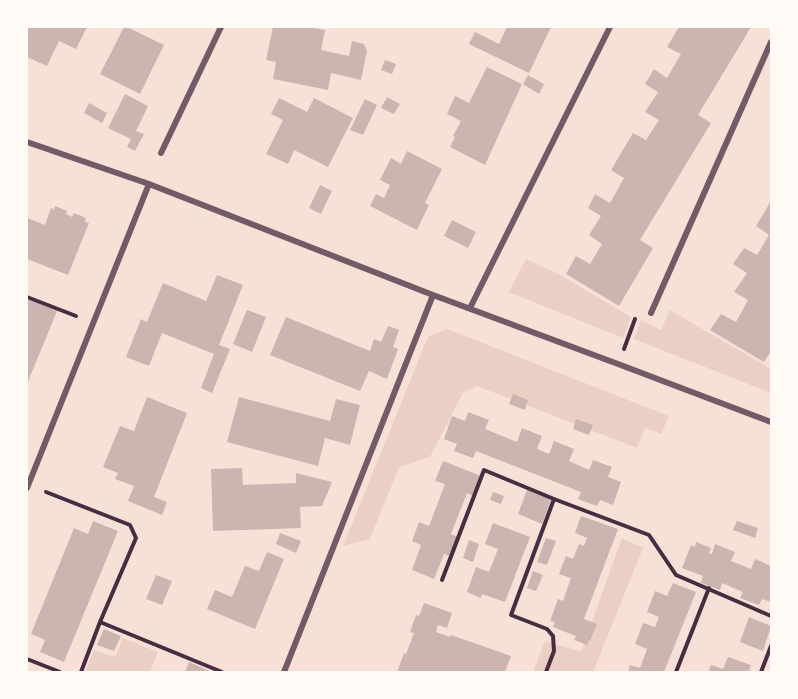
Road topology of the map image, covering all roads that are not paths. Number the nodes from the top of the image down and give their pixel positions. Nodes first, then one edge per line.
1 (221, 27) edge
2 (609, 27) edge
3 (771, 42) edge
4 (27, 142) edge
5 (161, 153) dead end
6 (149, 184) junction
7 (433, 295) junction
8 (470, 308) junction
9 (651, 314) road end
10 (771, 422) edge
11 (28, 486) edge
12 (284, 672) edge

1 - 5 street
2 - 8 street
3 - 9 street
4 - 6 street
6 - 7 street
6 - 11 street
7 - 8 street
7 - 12 street
8 - 10 street

